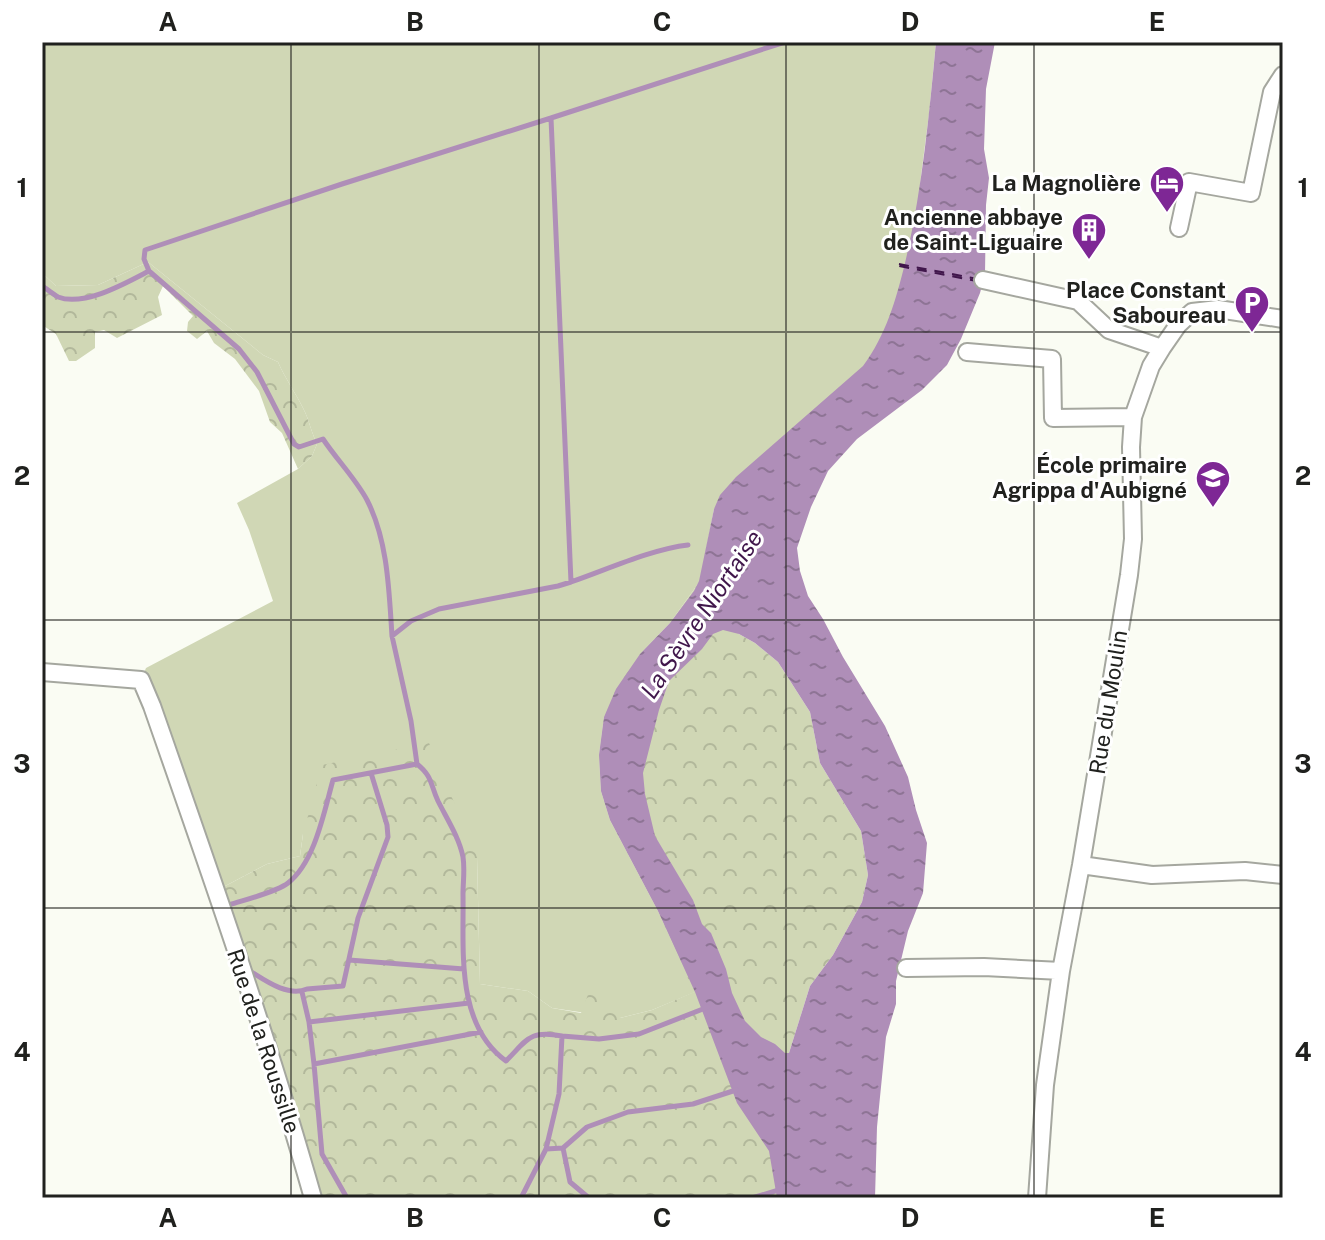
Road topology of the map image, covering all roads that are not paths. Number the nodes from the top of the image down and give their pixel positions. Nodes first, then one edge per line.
1 (1283, 75) edge
2 (1179, 228) dead end
3 (983, 280) dead end
4 (1283, 319) edge
5 (1162, 348) junction
6 (967, 352) dead end
7 (1133, 417) junction
8 (42, 672) edge
9 (1081, 865) junction
10 (1283, 875) edge
11 (906, 968) dead end
12 (1061, 971) junction
13 (313, 1198) edge
14 (1037, 1198) edge

1 - 2 street
3 - 5 street
4 - 5 street, Rue du Moulin
5 - 7 street, Rue du Moulin
6 - 7 street
7 - 9 street, Rue du Moulin
8 - 13 street, Rue de la Roussille
9 - 10 street
9 - 12 street, Rue du Moulin
11 - 12 street
12 - 14 street, Rue du Moulin

